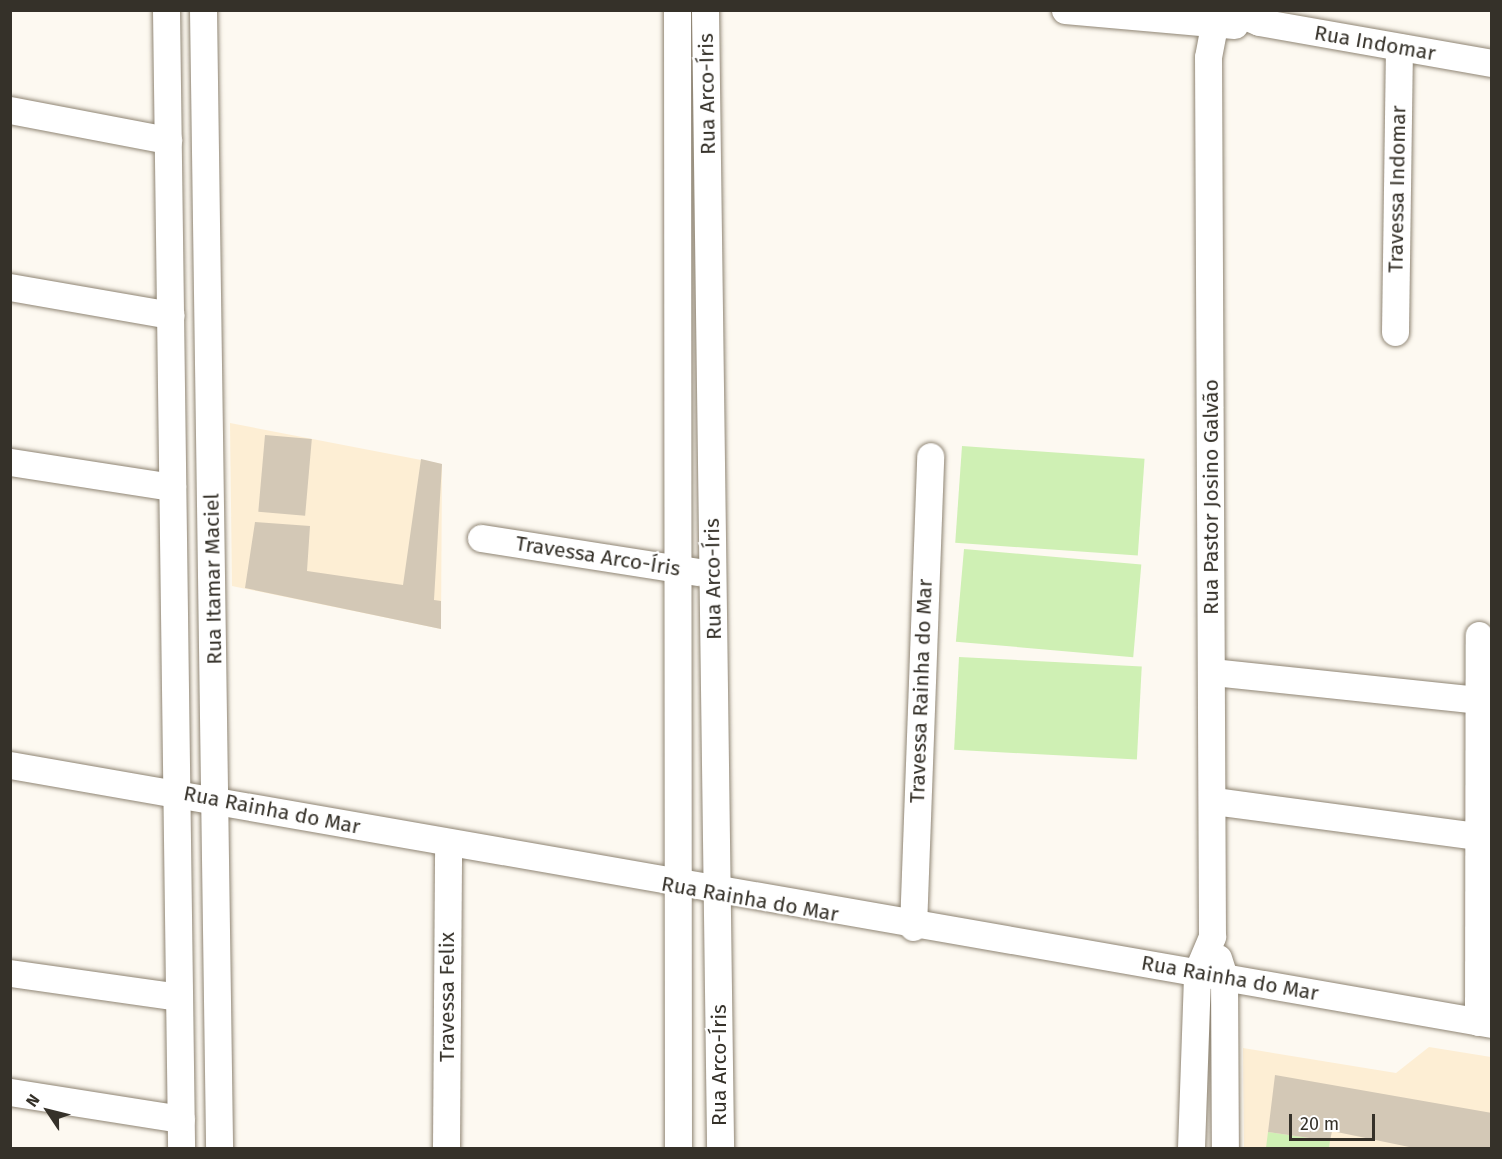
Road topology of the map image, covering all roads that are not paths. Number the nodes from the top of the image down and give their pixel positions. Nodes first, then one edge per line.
1 (166, 10) edge
2 (203, 10) edge
3 (676, 10) edge
4 (705, 10) edge
5 (1065, 10) edge
6 (1221, 16) edge
7 (1185, 17) edge
8 (1399, 47) junction
9 (1208, 57) junction
10 (1491, 63) edge
11 (10, 110) edge
12 (168, 140) junction
13 (680, 282) junction
14 (10, 286) edge
15 (711, 286) junction
16 (171, 315) junction
17 (1395, 332) dead end
18 (930, 456) dead end
19 (10, 462) edge
20 (172, 487) junction
21 (481, 538) dead end
22 (681, 567) junction
23 (713, 577) junction
24 (1479, 635) dead end
25 (1213, 672) junction
26 (1479, 699) junction
27 (10, 765) edge
28 (176, 791) junction
29 (217, 799) junction
30 (1214, 801) junction
31 (1478, 836) junction
32 (448, 845) junction
33 (680, 886) junction
34 (718, 893) junction
35 (913, 927) junction
36 (1212, 936) junction
37 (1197, 972) junction
38 (10, 973) edge
39 (1224, 976) junction
40 (178, 997) junction
41 (1485, 1023) edge
42 (10, 1092) edge
43 (181, 1119) junction
44 (181, 1149) edge
45 (219, 1149) edge
46 (446, 1149) edge
47 (678, 1149) edge
48 (720, 1149) edge
49 (1191, 1149) edge
50 (1225, 1149) edge

1 - 12 street, Rua Itamar Maciel
2 - 29 street, Rua Itamar Maciel
3 - 13 street, Rua Arco-Íris
4 - 15 street, Rua Arco-Íris
5 - 7 street, Rua Indomar
6 - 7 street, Rua Indomar
6 - 8 street, Rua Indomar
6 - 9 street, Rua Pastor Josino Galvão
7 - 9 street
8 - 10 street, Rua Indomar
8 - 17 street, Travessa Indomar
9 - 25 street, Rua Pastor Josino Galvão
11 - 12 street
12 - 16 street, Rua Itamar Maciel
13 - 15 street
13 - 22 street, Rua Arco-Íris
14 - 16 street
15 - 23 street, Rua Arco-Íris
16 - 20 street, Rua Itamar Maciel
18 - 35 street, Travessa Rainha do Mar
19 - 20 street
20 - 28 street, Rua Itamar Maciel
21 - 22 street, Travessa Arco-Íris
22 - 23 street, Travessa Arco-Íris
22 - 33 street, Rua Arco-Íris
23 - 34 street, Rua Arco-Íris
24 - 26 street
25 - 26 street
25 - 30 street, Rua Pastor Josino Galvão
26 - 31 street
27 - 28 street, Rua Rainha do Mar
28 - 29 street, Rua Rainha do Mar
28 - 40 street, Rua Itamar Maciel
29 - 32 street, Rua Rainha do Mar
29 - 45 street, Rua Itamar Maciel
30 - 31 street
30 - 36 street, Rua Pastor Josino Galvão
31 - 41 street
32 - 33 street, Rua Rainha do Mar
32 - 46 street, Travessa Felix
33 - 34 street, Rua Rainha do Mar
33 - 47 street, Rua Arco-Íris
34 - 35 street, Rua Rainha do Mar
34 - 48 street, Rua Arco-Íris
35 - 37 street, Rua Rainha do Mar
36 - 37 street, Rua Pastor Josino Galvão
36 - 39 street, Rua Pastor Josino Galvão
37 - 39 street, Rua Rainha do Mar
37 - 49 street, Rua Pastor Josino Galvão
38 - 40 street
39 - 41 street, Rua Rainha do Mar
39 - 50 street, Rua Pastor Josino Galvão
40 - 43 street, Rua Itamar Maciel
42 - 43 street
43 - 44 street, Rua Itamar Maciel

